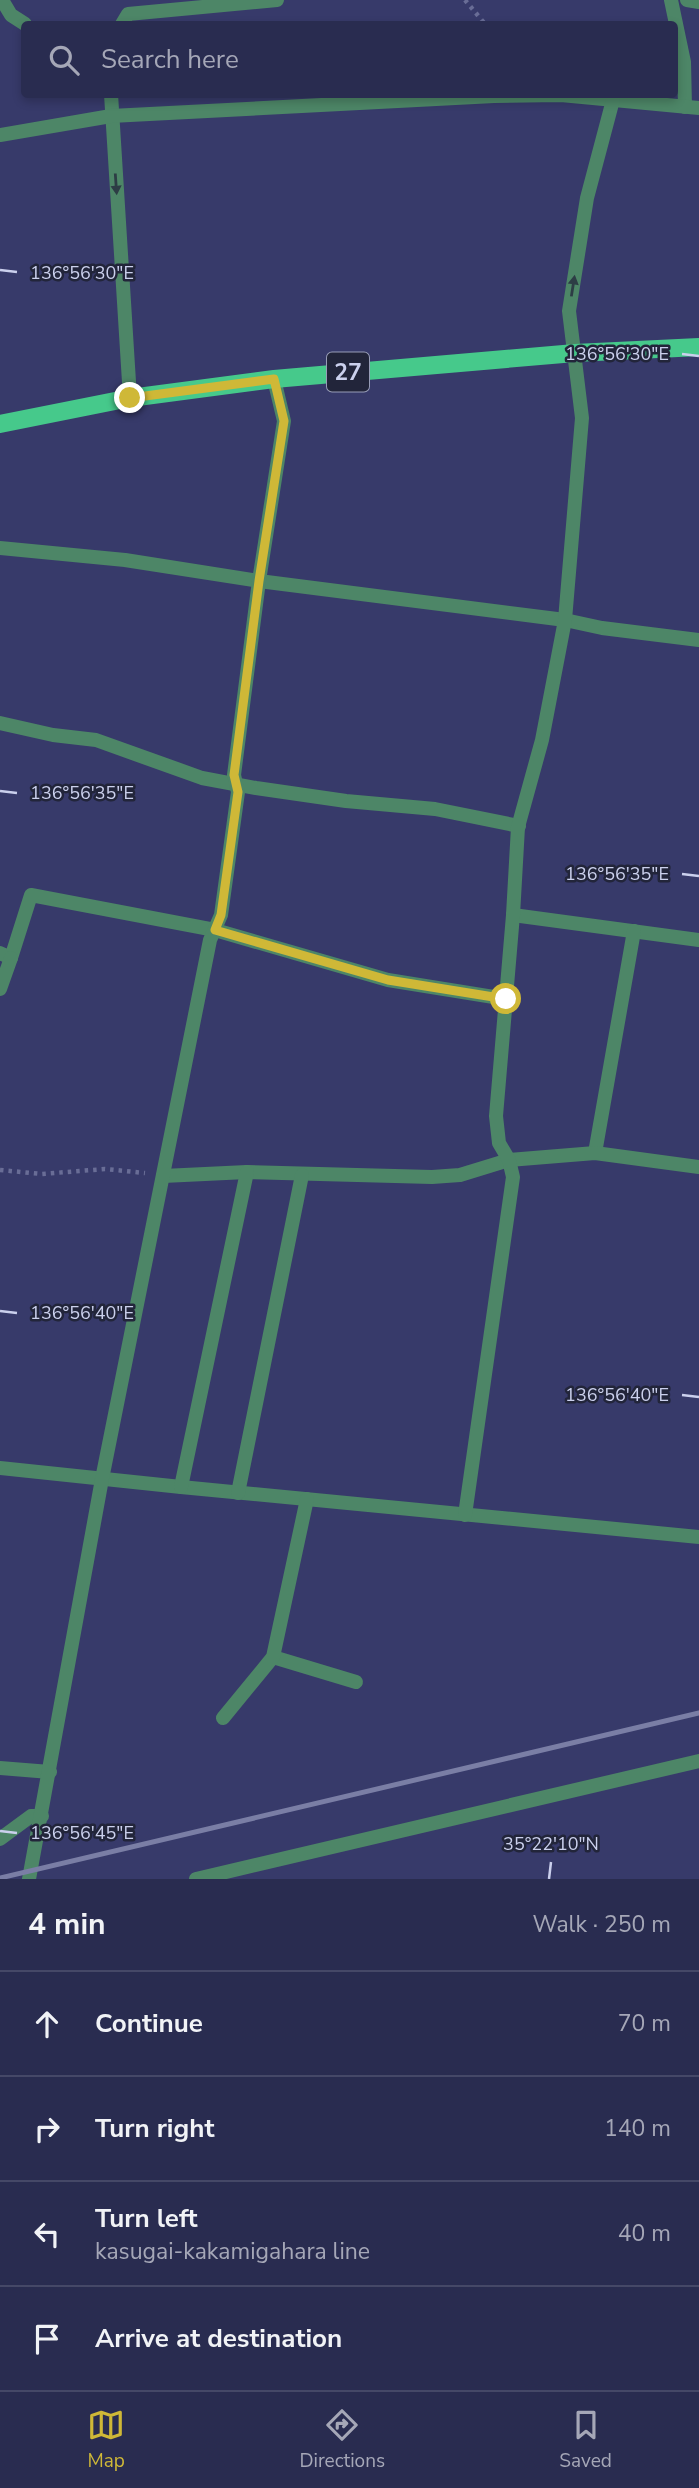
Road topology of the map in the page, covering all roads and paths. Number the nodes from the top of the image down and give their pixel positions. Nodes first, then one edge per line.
1 (2, 0) edge
2 (277, 0) edge
3 (465, 0) edge
4 (671, 0) edge
5 (687, 0) edge
6 (699, 2) edge
7 (179, 4) edge
8 (21, 21) edge
9 (123, 21) edge
10 (482, 21) edge
11 (675, 21) edge
12 (678, 33) edge
13 (111, 98) edge
14 (456, 98) edge
15 (592, 98) edge
16 (613, 100) junction
17 (692, 107) edge
18 (111, 116) junction
19 (0, 135) edge
20 (699, 347) edge
21 (575, 353) junction
22 (274, 379) junction
23 (130, 398) junction
24 (0, 424) edge
25 (0, 548) edge
26 (259, 581) junction
27 (565, 620) junction
28 (699, 640) edge
29 (0, 723) edge
30 (236, 783) junction
31 (519, 826) junction
32 (513, 915) junction
33 (215, 930) junction
34 (634, 932) junction
35 (699, 940) edge
36 (5, 955) edge
37 (0, 989) edge
38 (506, 999) junction
39 (595, 1153) junction
40 (509, 1160) junction
41 (699, 1167) edge
42 (0, 1170) edge
43 (247, 1172) junction
44 (302, 1175) junction
45 (163, 1176) junction
46 (0, 1468) edge
47 (102, 1479) junction
48 (181, 1487) junction
49 (238, 1493) junction
50 (307, 1499) junction
51 (465, 1515) junction
52 (699, 1537) edge
53 (273, 1657) junction
54 (356, 1682) dead end
55 (223, 1718) dead end
56 (699, 1760) edge
57 (0, 1768) edge
58 (50, 1772) junction
59 (42, 1816) junction
60 (0, 1839) edge
61 (29, 1879) edge
62 (196, 1879) edge

1 - 8 street
2 - 7 street
3 - 10 path
4 - 11 street
5 - 6 street
7 - 9 street
12 - 17 street
13 - 18 street
14 - 18 street
15 - 16 street
16 - 17 street
21 -> 16 street
18 - 19 street
18 -> 23 street
20 - 21 main road, 27
21 - 22 main road, 27
21 - 27 street
22 - 23 main road, 27
22 - 26 street
23 - 24 main road, 27
25 - 26 street
26 - 27 street
26 - 30 street
27 - 28 street
27 - 31 street
29 - 30 street
30 - 31 street
30 - 33 street
31 - 32 street
32 - 34 street
32 - 38 street
33 - 36 street
33 - 38 street
33 - 45 street
34 - 35 street
34 - 39 street
36 - 37 street
38 - 40 street
39 - 40 street
39 - 41 street
40 - 44 street
40 - 51 street
42 - 45 path
43 - 44 street
43 - 45 street
43 - 48 street
44 - 49 street
45 - 47 street
46 - 47 street
47 - 48 street
47 - 58 street
48 - 49 street
49 - 50 street
50 - 51 street
50 - 53 street
51 - 52 street
53 - 54 street
53 - 55 street
56 - 62 street
57 - 58 street
58 - 59 street
59 - 60 street
59 - 61 street

